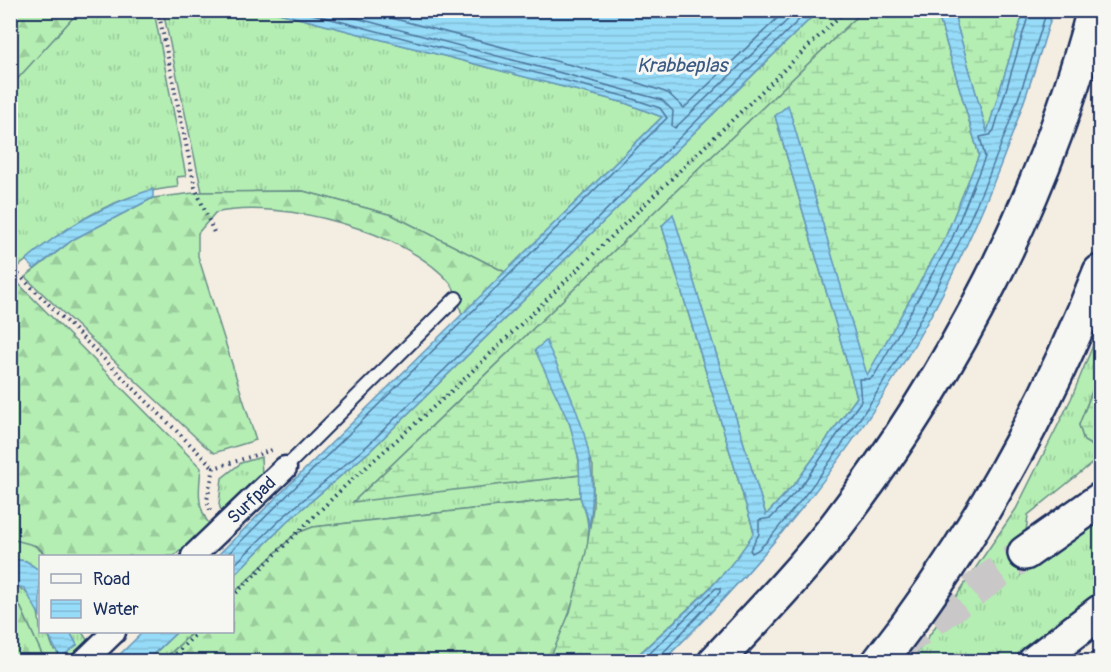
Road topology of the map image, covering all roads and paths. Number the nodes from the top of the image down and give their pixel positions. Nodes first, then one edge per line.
1 (158, 10) edge
2 (846, 10) edge
3 (1094, 10) edge
4 (215, 235) dead end
5 (10, 266) edge
6 (1101, 272) edge
7 (456, 298) dead end
8 (282, 458) junction
9 (214, 468) junction
10 (1101, 500) edge
11 (218, 533) junction
12 (1025, 553) tunnel mouth
13 (194, 555) edge
14 (234, 595) edge
15 (1101, 612) edge
16 (113, 633) edge
17 (197, 633) edge
18 (83, 662) edge
19 (167, 662) edge
20 (715, 662) edge
21 (879, 662) edge
22 (1035, 662) edge

1 - 4 path
2 - 14 path
3 - 20 highway
5 - 9 path
6 - 21 highway
7 - 8 lane
8 - 9 path
8 - 11 street, Surfpad
9 - 11 path
10 - 12 highway
11 - 13 street, Surfpad
15 - 22 highway
16 - 18 street
17 - 19 path

